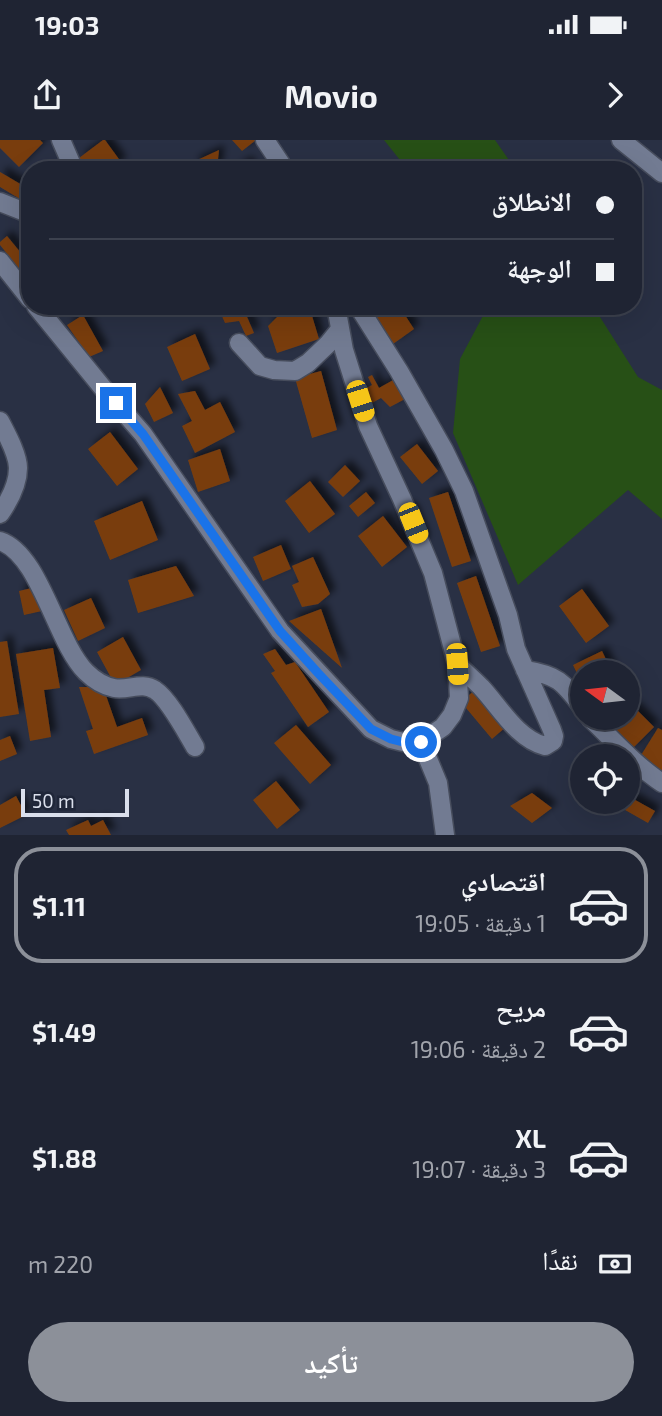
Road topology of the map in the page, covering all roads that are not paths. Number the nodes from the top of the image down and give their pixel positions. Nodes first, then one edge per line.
1 (61, 140) edge
2 (265, 140) edge
3 (621, 140) edge
4 (70, 161) edge
5 (279, 161) edge
6 (662, 173) edge
7 (0, 202) edge
8 (21, 210) edge
9 (0, 261) edge
10 (21, 288) edge
11 (43, 315) edge
12 (338, 315) edge
13 (364, 315) edge
14 (340, 329) junction
15 (239, 343) dead end
16 (0, 421) edge
17 (0, 514) edge
18 (0, 541) edge
19 (457, 664) junction
20 (525, 670) junction
21 (570, 692) edge
22 (602, 730) edge
23 (421, 742) junction
24 (195, 747) dead end
25 (662, 783) edge
26 (446, 835) edge

1 - 4 street
2 - 5 street
3 - 6 street
7 - 8 street
9 - 10 street
11 - 23 street
12 - 14 street
13 - 20 street
14 - 15 street
14 - 19 street
16 - 17 street
18 - 24 street
19 - 20 street
19 - 23 street
20 - 21 street
22 - 25 street
23 - 26 street

